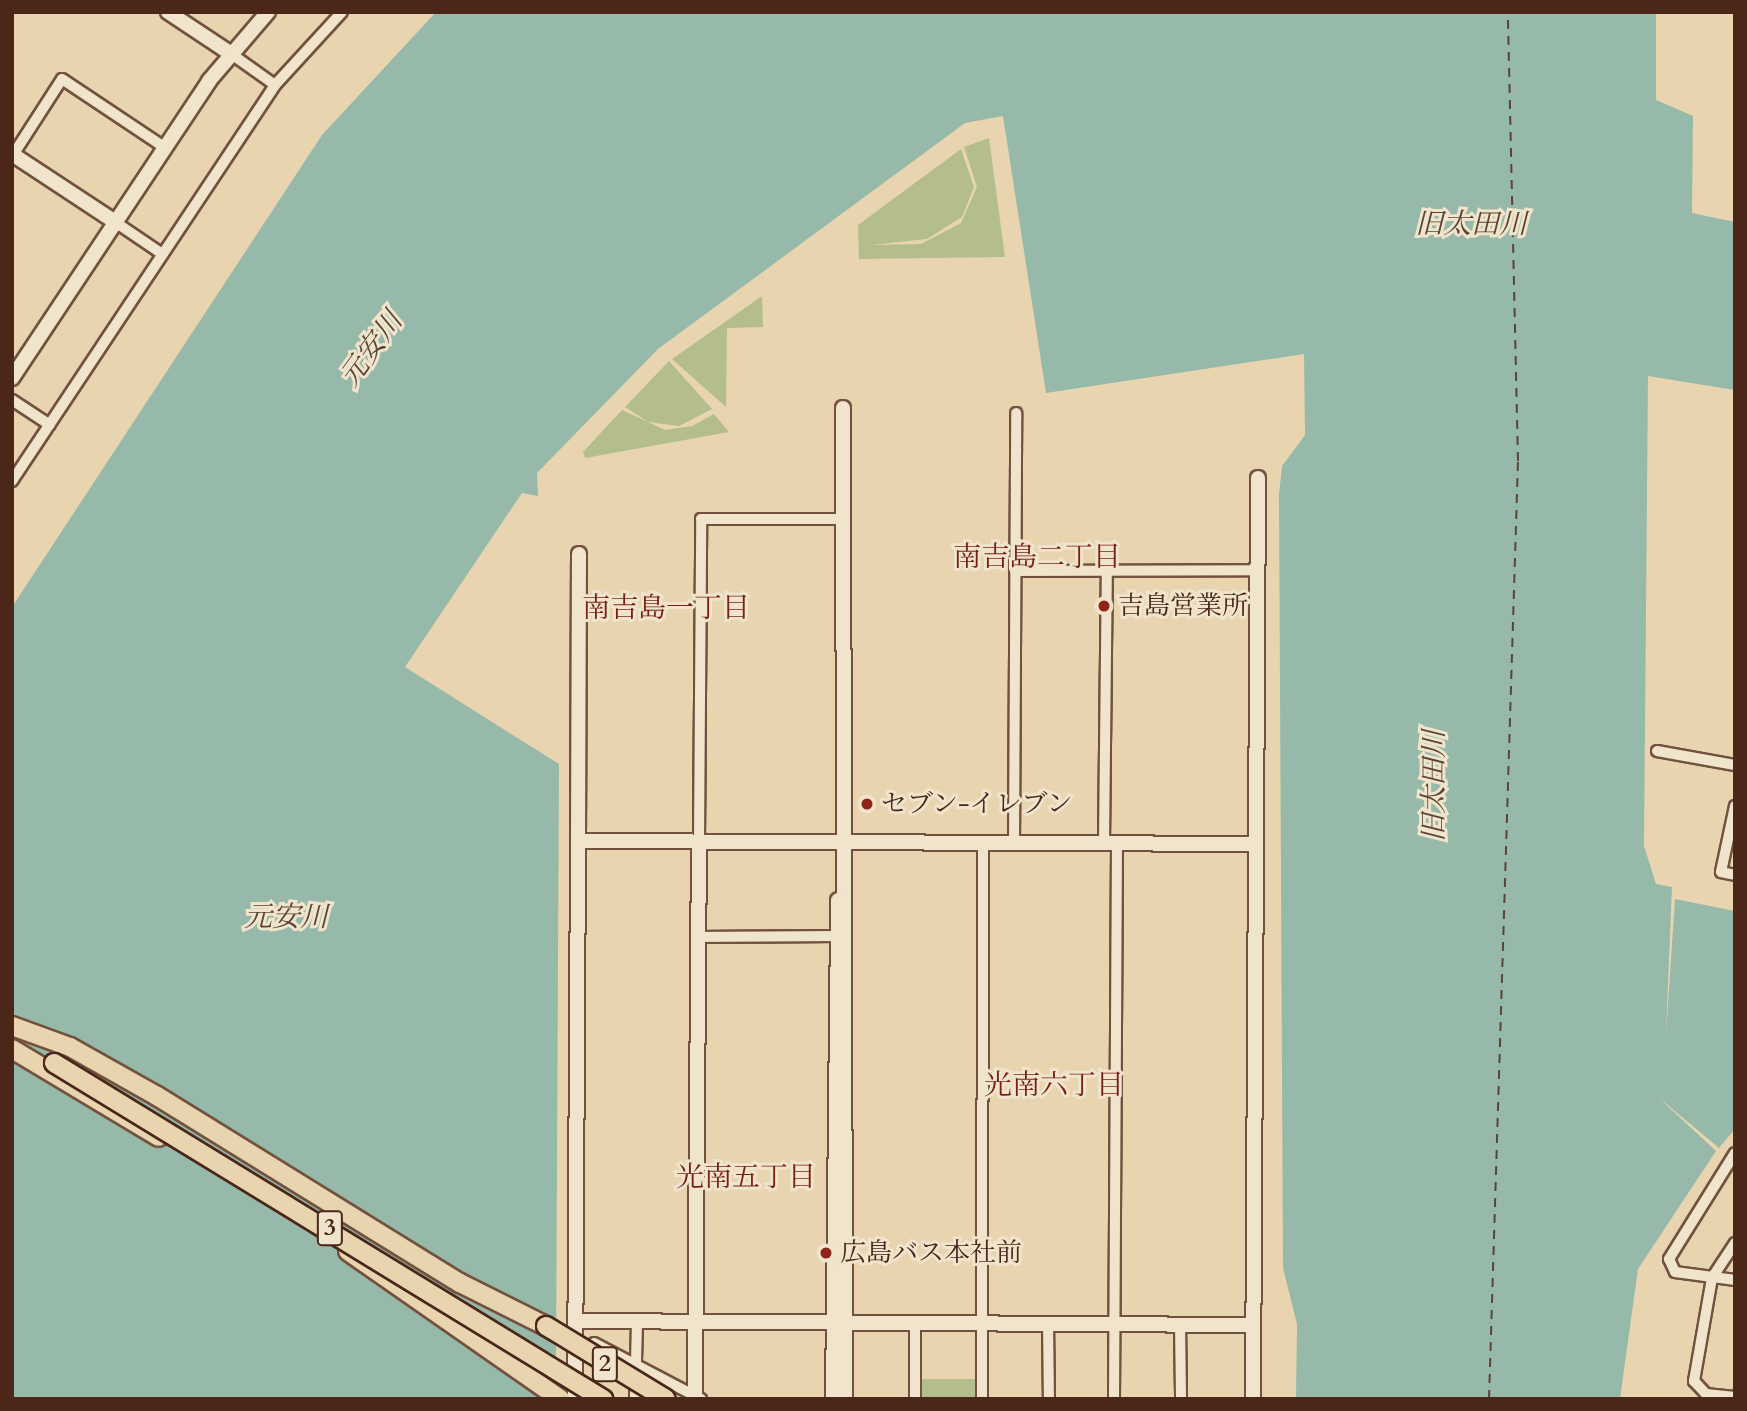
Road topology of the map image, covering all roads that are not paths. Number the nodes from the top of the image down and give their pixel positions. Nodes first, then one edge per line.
1 (168, 12) edge
2 (268, 12) edge
3 (342, 12) edge
4 (230, 54) junction
5 (275, 85) junction
6 (164, 146) junction
7 (13, 154) edge
8 (115, 222) junction
9 (162, 253) junction
10 (12, 378) edge
11 (12, 400) edge
12 (844, 408) dead end
13 (1016, 413) dead end
14 (50, 425) junction
15 (1258, 478) dead end
16 (12, 481) edge
17 (844, 519) junction
18 (579, 554) dead end
19 (1258, 570) junction
20 (1015, 571) junction
21 (1107, 572) junction
22 (1657, 751) dead end
23 (1735, 765) edge
24 (1735, 806) edge
25 (578, 841) junction
26 (699, 841) junction
27 (843, 843) junction
28 (983, 843) junction
29 (1014, 843) junction
30 (1111, 843) junction
31 (1255, 844) junction
32 (1735, 875) edge
33 (835, 936) junction
34 (697, 937) junction
35 (12, 1026) edge
36 (12, 1040) edge
37 (12, 1049) edge
38 (1734, 1155) edge
39 (1735, 1243) edge
40 (1712, 1278) junction
41 (1735, 1280) edge
42 (576, 1321) junction
43 (915, 1321) junction
44 (637, 1322) junction
45 (694, 1322) junction
46 (839, 1322) junction
47 (982, 1322) junction
48 (1048, 1322) junction
49 (1114, 1323) junction
50 (1180, 1324) junction
51 (1254, 1325) junction
52 (594, 1343) dead end
53 (635, 1368) junction
54 (698, 1397) edge
55 (1735, 1397) edge
56 (560, 1399) edge
57 (575, 1399) edge
58 (603, 1399) edge
59 (635, 1399) edge
60 (666, 1399) edge
61 (833, 1399) edge
62 (845, 1399) edge
63 (915, 1399) edge
64 (982, 1399) edge
65 (1049, 1399) edge
66 (1114, 1399) edge
67 (1181, 1399) edge
68 (1253, 1399) edge

1 - 4 street
2 - 4 street
3 - 5 street
4 - 5 street
4 - 6 street
5 - 9 street
6 - 7 street
6 - 8 street
7 - 8 street
8 - 9 street
8 - 10 street
9 - 14 street
11 - 14 street
12 - 17 street
13 - 20 street
14 - 16 street
15 - 19 street
17 - 26 street
17 - 27 street
18 - 25 street
19 - 21 street
19 - 31 street
20 - 21 street
20 - 29 street
21 - 30 street
22 - 23 street
24 - 32 street
25 - 26 street
25 - 42 street
26 - 27 street
26 - 34 street
27 - 28 street
27 - 33 street
27 - 46 street
28 - 29 street
28 - 47 street
29 - 30 street
30 - 31 street
30 - 49 street
31 - 51 street
33 - 34 street
33 - 46 street
34 - 45 street
35 - 60 highway, 2, bridge
36 - 58 highway, 3, bridge
37 - 56 highway, 2
38 - 40 street
39 - 40 street
40 - 41 street
40 - 55 street
42 - 44 street
42 - 57 street
43 - 46 street
43 - 47 street
43 - 63 street
44 - 45 street
44 - 53 street
45 - 46 street
45 - 54 street
46 - 61 street
46 - 62 street
47 - 48 street
47 - 64 street
48 - 49 street
48 - 65 street
49 - 50 street
49 - 66 street
50 - 51 street
50 - 67 street
51 - 68 street
52 - 53 street
53 - 54 street
53 - 59 street

